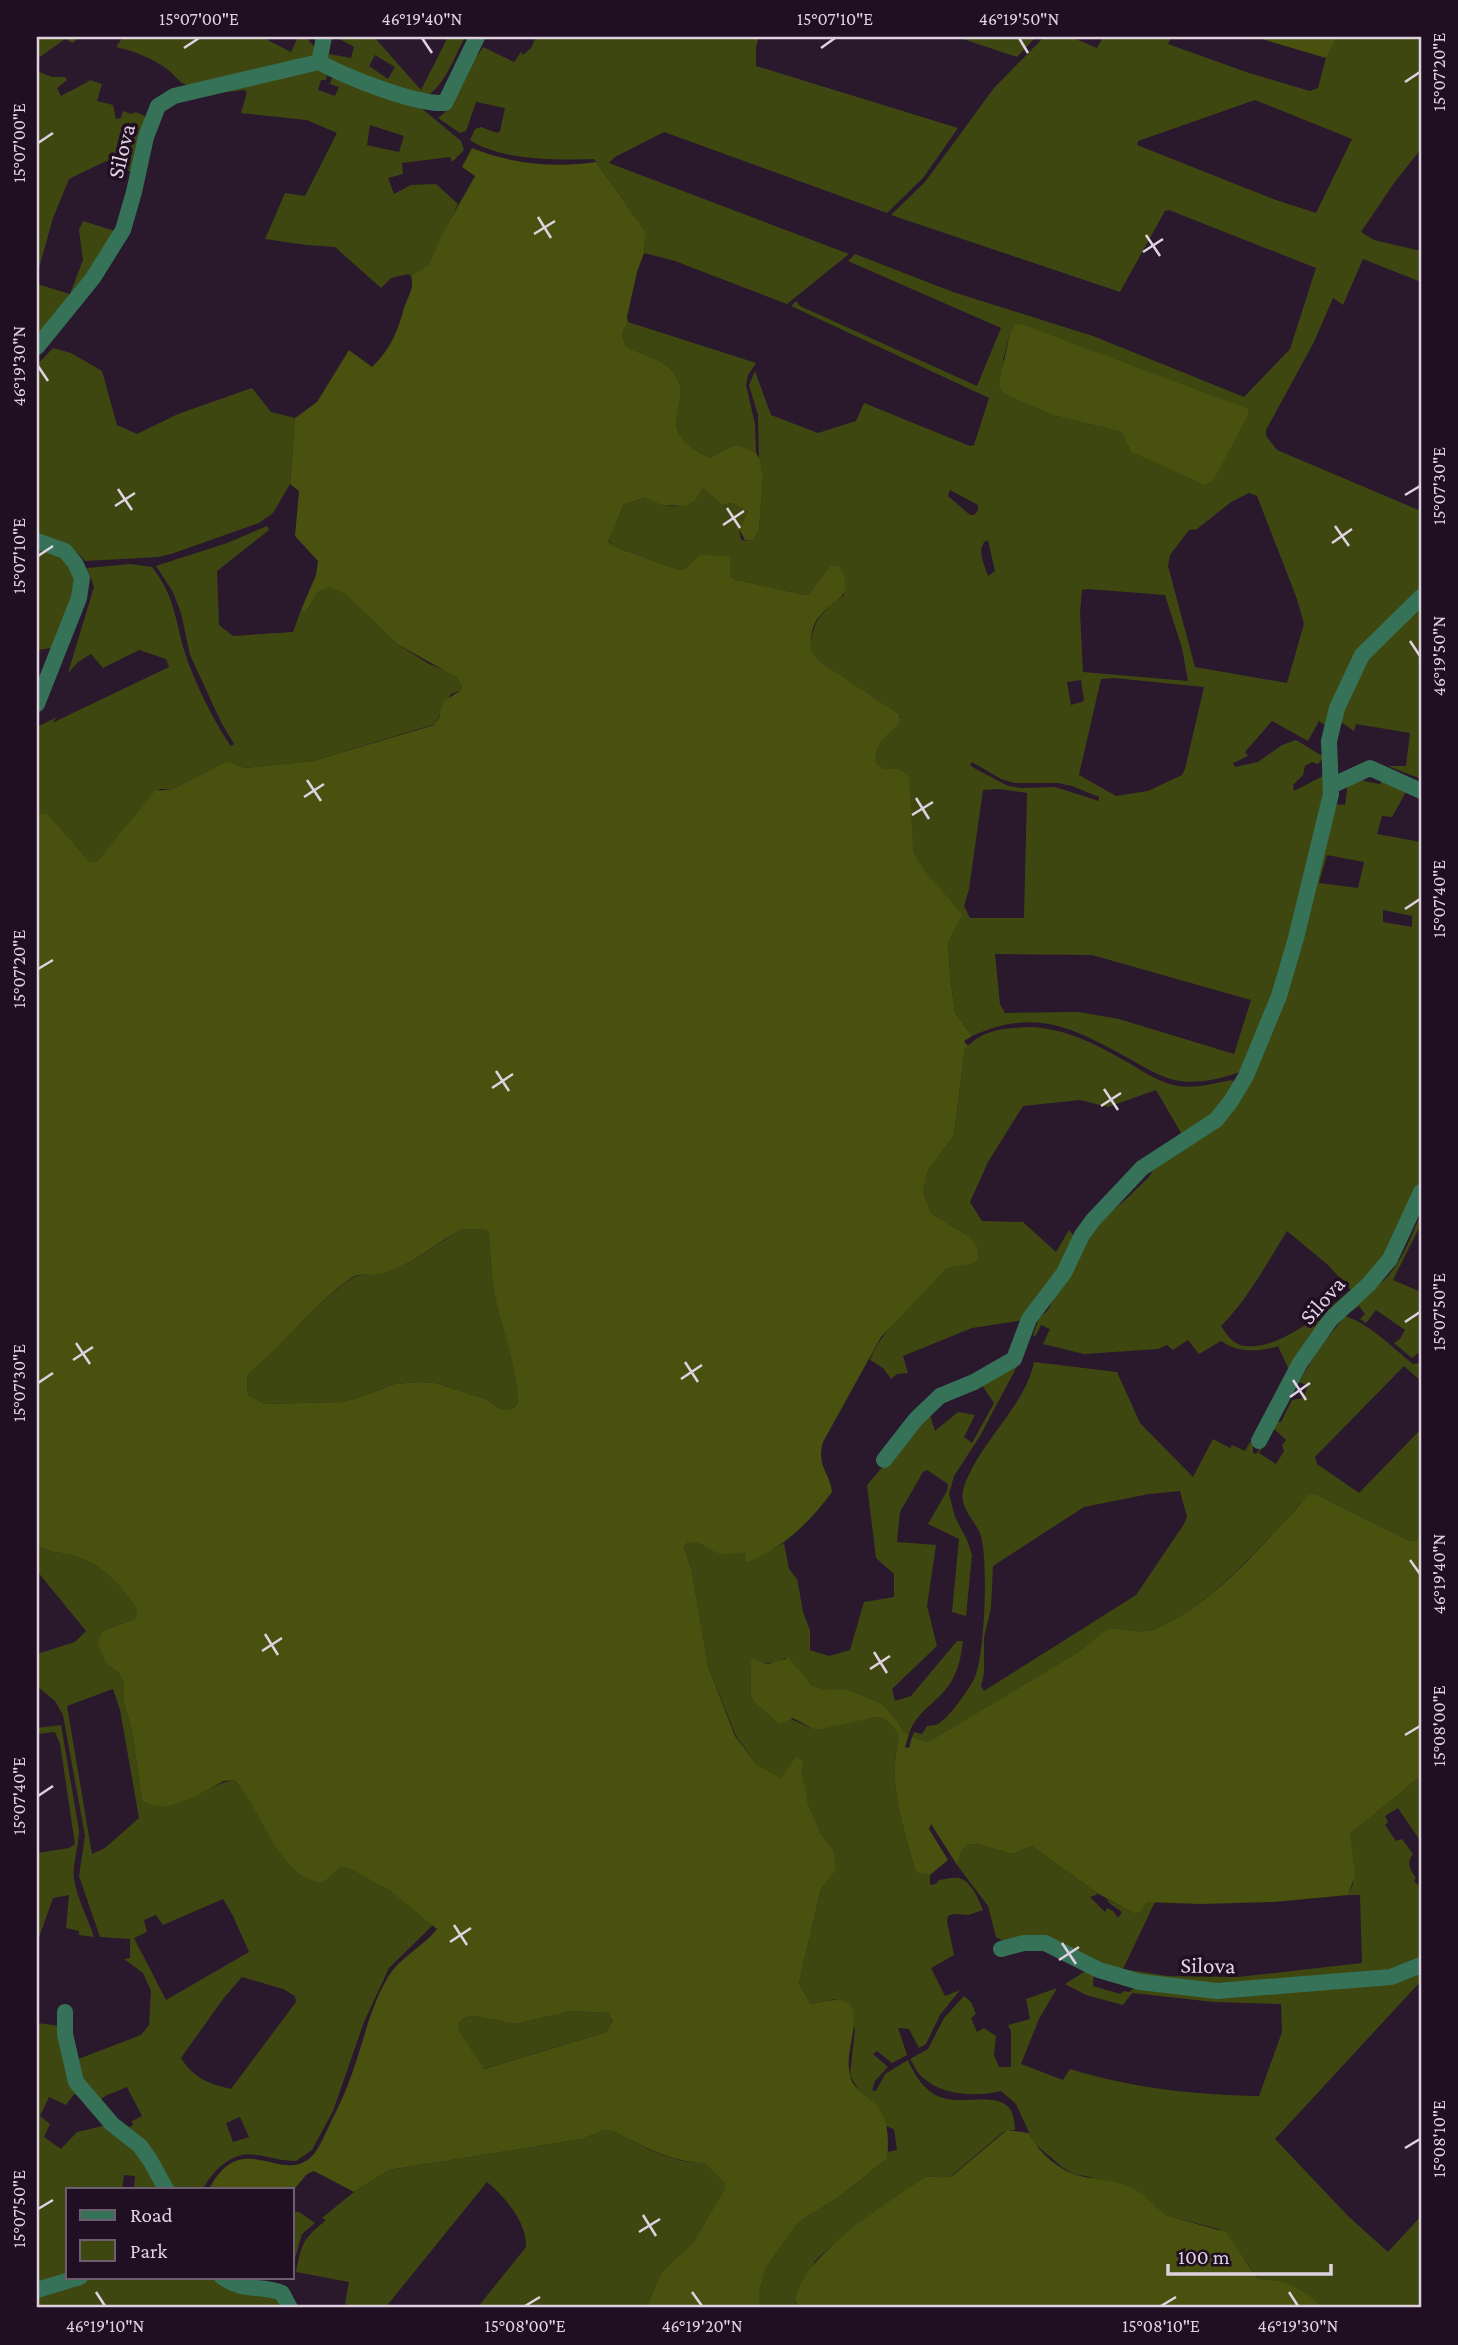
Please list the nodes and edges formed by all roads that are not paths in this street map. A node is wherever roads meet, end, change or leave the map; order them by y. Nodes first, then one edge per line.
1 (324, 37) edge
2 (477, 37) edge
3 (320, 62) junction
4 (37, 348) edge
5 (37, 541) edge
6 (1421, 597) edge
7 (37, 704) edge
8 (1331, 786) junction
9 (1421, 791) edge
10 (1421, 1192) edge
11 (1259, 1441) dead end
12 (884, 1460) dead end
13 (1000, 1949) dead end
14 (1421, 1965) edge
15 (65, 2012) dead end
16 (165, 2188) edge
17 (77, 2278) edge
18 (224, 2278) edge
19 (37, 2290) edge
20 (290, 2308) edge

1 - 3 street
2 - 3 street
3 - 4 street, Silova
5 - 7 street
6 - 8 street
8 - 9 street
8 - 12 street
10 - 11 street, Silova
13 - 14 street, Silova
15 - 16 street
17 - 19 street
18 - 20 street

